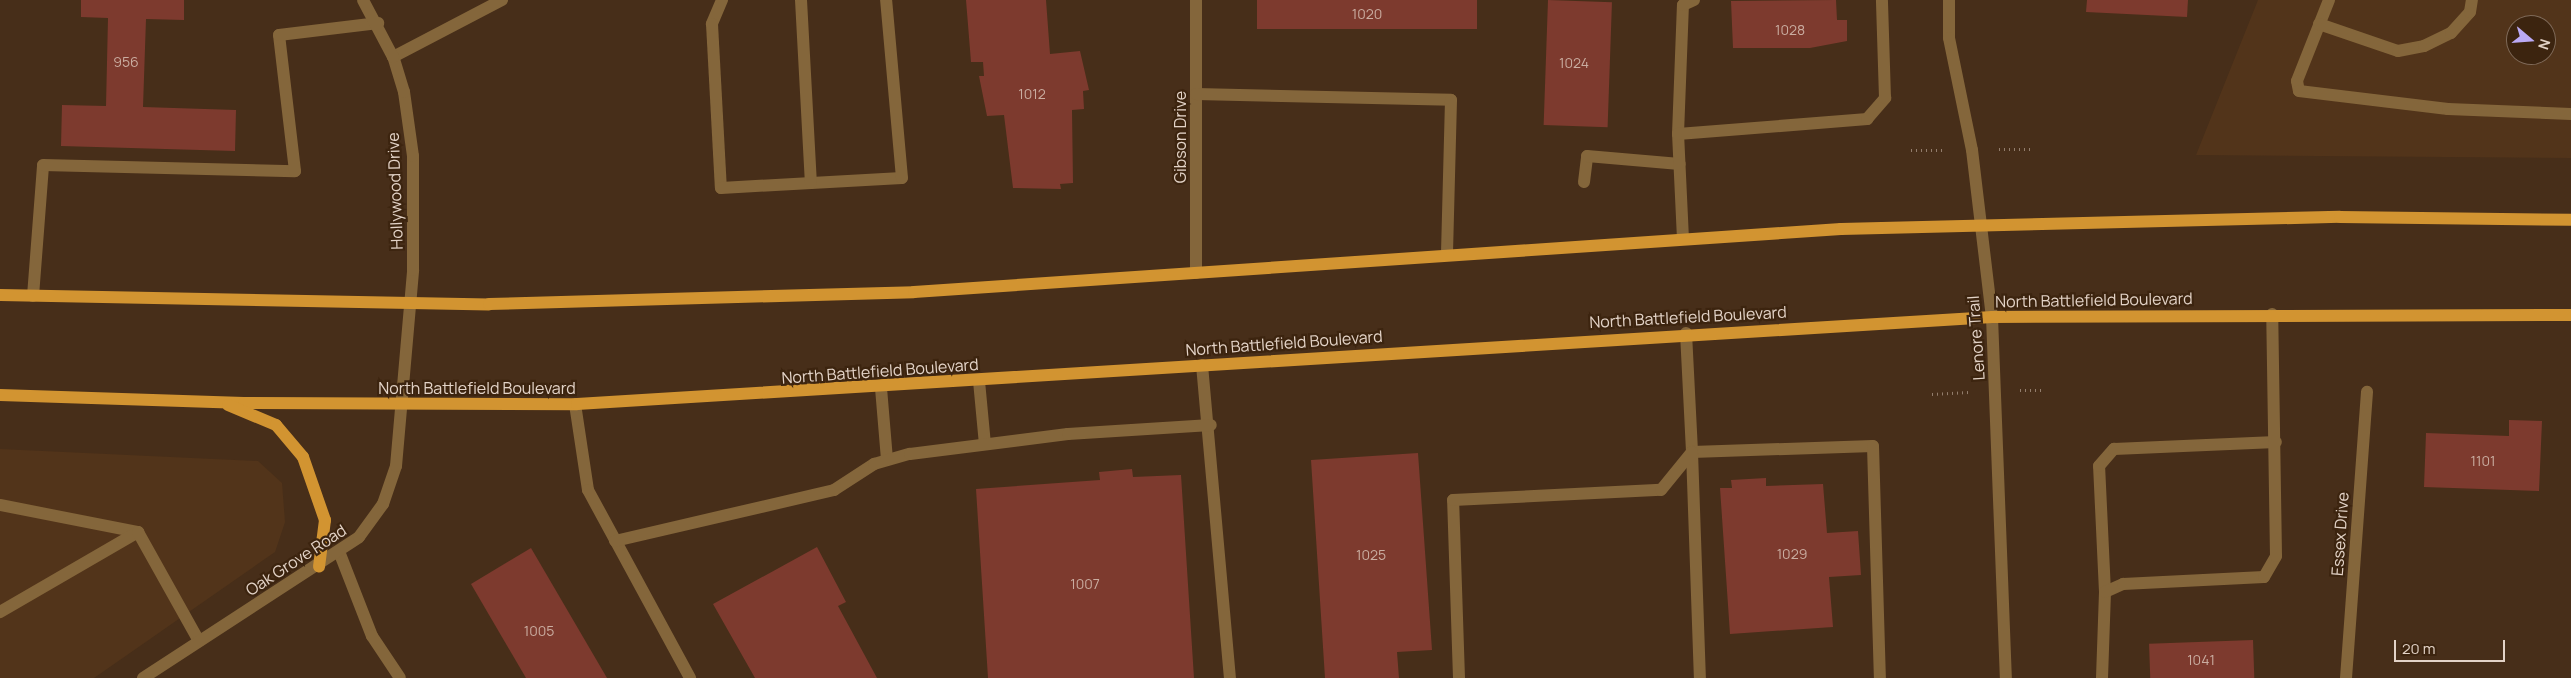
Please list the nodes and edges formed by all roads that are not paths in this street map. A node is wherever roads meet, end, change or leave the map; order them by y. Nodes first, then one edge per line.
1 (363, 0) edge
2 (502, 0) edge
3 (722, 0) edge
4 (801, 0) edge
5 (886, 0) edge
6 (1196, 0) edge
7 (1694, 0) edge
8 (1882, 0) edge
9 (1949, 0) edge
10 (2329, 0) edge
11 (2472, 0) edge
12 (378, 23) junction
13 (2319, 24) junction
14 (394, 57) junction
15 (1196, 94) junction
16 (2571, 114) edge
17 (1678, 134) junction
18 (1680, 164) junction
19 (1584, 182) dead end
20 (811, 183) junction
21 (2571, 220) edge
22 (1983, 224) junction
23 (1683, 239) junction
24 (1446, 254) junction
25 (1196, 273) junction
26 (0, 295) edge
27 (33, 296) junction
28 (410, 301) junction
29 (2272, 314) junction
30 (2571, 315) edge
31 (1992, 317) junction
32 (1686, 333) junction
33 (1202, 365) junction
34 (978, 381) junction
35 (881, 388) junction
36 (2367, 392) dead end
37 (0, 395) edge
38 (221, 402) junction
39 (401, 404) junction
40 (575, 404) junction
41 (1211, 425) junction
42 (2276, 442) junction
43 (985, 444) junction
44 (1692, 452) junction
45 (887, 460) junction
46 (0, 505) edge
47 (138, 532) junction
48 (615, 541) junction
49 (340, 554) junction
50 (319, 567) junction
51 (2106, 592) junction
52 (0, 612) edge
53 (199, 641) junction
54 (142, 678) edge
55 (400, 678) edge
56 (690, 678) edge
57 (1230, 678) edge
58 (1459, 678) edge
59 (1700, 678) edge
60 (1880, 678) edge
61 (2006, 678) edge
62 (2102, 678) edge
63 (2346, 678) edge

1 - 12 street, Hollywood Drive
2 - 14 street
3 - 20 street
4 - 20 street
5 - 20 street
6 - 15 street, Gibson Drive
7 - 17 street
8 - 17 street
9 - 22 street, Lenore Trail
10 - 13 street
11 - 13 street
12 - 14 street, Hollywood Drive
12 - 27 street
13 - 16 street
14 - 28 street, Hollywood Drive
15 - 24 street
15 - 25 street, Gibson Drive
17 - 18 street
18 - 19 street
18 - 23 street
21 - 22 main road
22 - 23 main road
22 - 31 street, Lenore Trail
23 - 24 main road
24 - 25 main road
25 - 28 main road
26 - 27 main road
27 - 28 main road
28 - 39 street, Oak Grove Road
29 - 30 main road, North Battlefield Boulevard
29 - 31 main road, North Battlefield Boulevard
29 - 42 street
31 - 32 main road, North Battlefield Boulevard
31 - 61 street, Lenore Trail
32 - 33 main road, North Battlefield Boulevard
32 - 44 street
33 - 34 main road, North Battlefield Boulevard
33 - 41 street
34 - 35 main road, North Battlefield Boulevard
34 - 43 street
35 - 40 main road, North Battlefield Boulevard
35 - 45 street
36 - 63 street, Essex Drive
37 - 38 main road, North Battlefield Boulevard
38 - 39 main road, North Battlefield Boulevard
38 - 50 main road
39 - 40 main road, North Battlefield Boulevard
39 - 49 street, Oak Grove Road
40 - 48 street
41 - 43 street
41 - 57 street
42 - 51 street
42 - 51 street
43 - 45 street
44 - 58 street
44 - 59 street
44 - 60 street
45 - 48 street
46 - 47 street
47 - 52 street
47 - 53 street
48 - 56 street
49 - 50 street, Oak Grove Road
49 - 55 street
50 - 53 street, Oak Grove Road
51 - 62 street
53 - 54 street, Oak Grove Road

